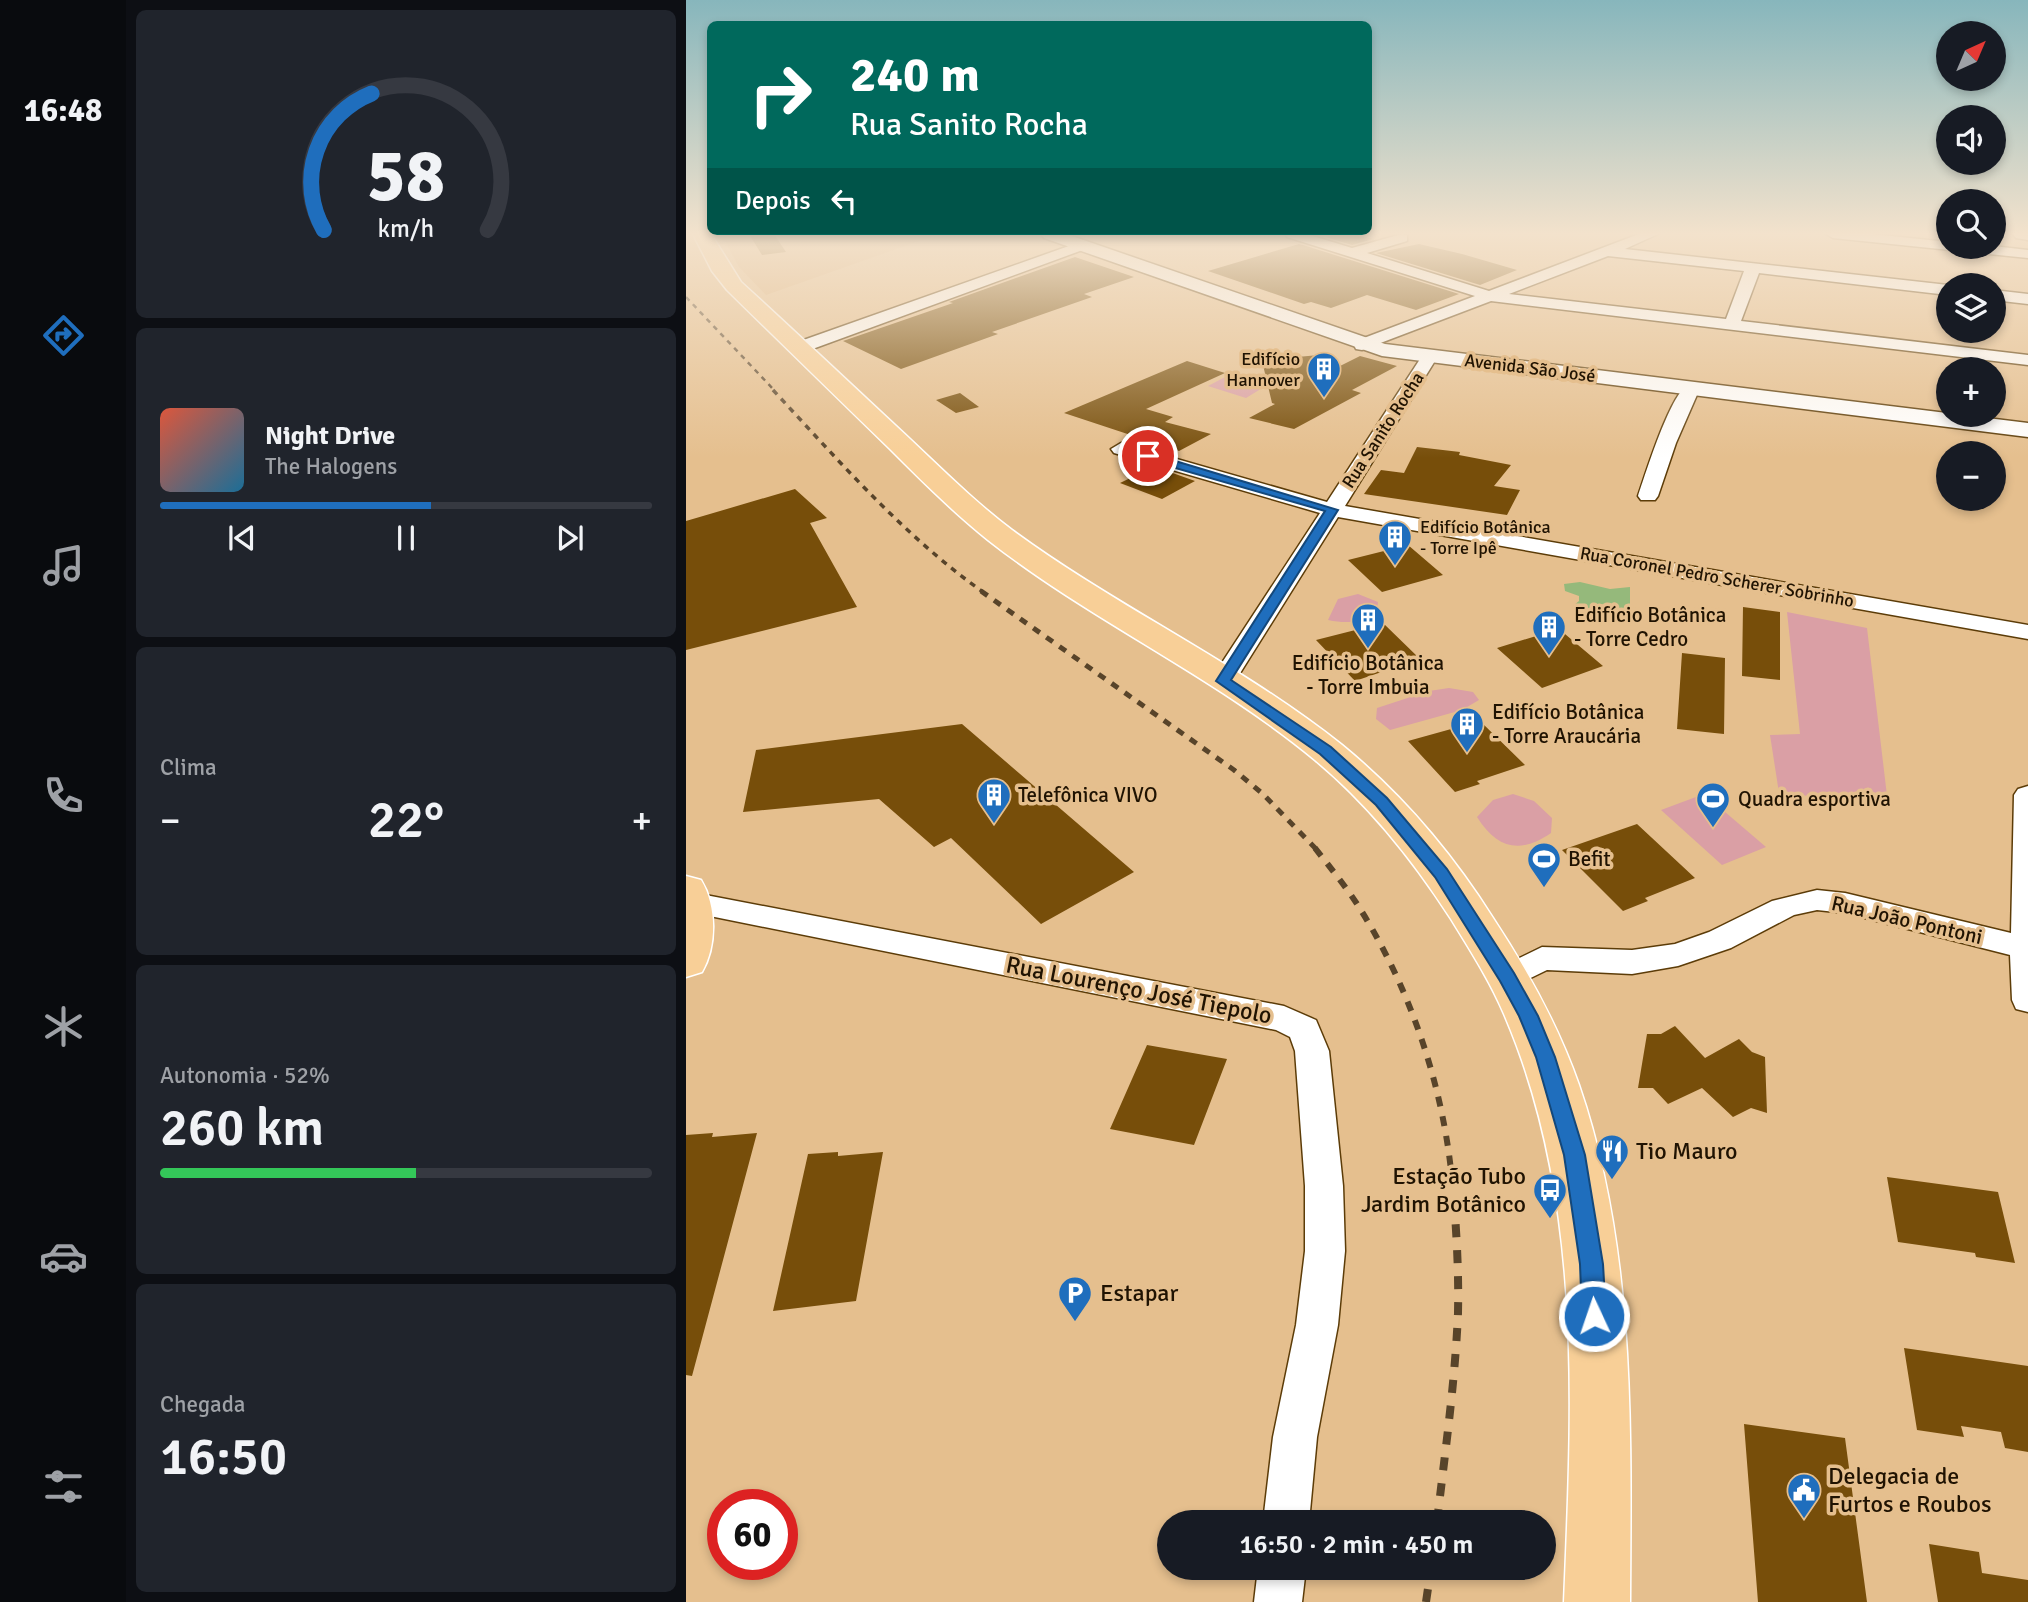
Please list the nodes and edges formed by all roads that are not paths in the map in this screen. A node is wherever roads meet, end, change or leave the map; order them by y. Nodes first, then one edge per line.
1 (760, 309) edge
2 (896, 309) edge
3 (1263, 309) edge
4 (1456, 309) edge
5 (1596, 309) edge
6 (1738, 309) edge
7 (1732, 325) junction
8 (1362, 345) junction
9 (801, 347) junction
10 (1430, 356) junction
11 (2028, 360) edge
12 (1691, 388) junction
13 (2028, 430) edge
14 (1121, 449) dead end
15 (1648, 496) dead end
16 (1332, 510) junction
17 (2028, 632) edge
18 (1223, 681) junction
19 (2028, 795) edge
20 (688, 896) edge
21 (2027, 948) edge
22 (686, 961) edge
23 (1508, 977) junction
24 (2028, 1000) edge
25 (1287, 1510) edge
26 (1281, 1580) edge
27 (1278, 1602) edge
28 (1597, 1602) edge

1 - 9 main road
2 - 9 street
3 - 8 street, Avenida São José
4 - 8 street
5 - 7 street
6 - 7 street
7 - 11 street
8 - 10 street, Avenida São José
9 - 18 main road
10 - 12 street, Avenida São José
10 - 16 street, Rua Sanito Rocha
12 - 13 street, Avenida São José
12 - 15 street
14 - 16 street, Rua Coronel Pedro Scherer Sobrinho
16 - 17 street, Rua Coronel Pedro Scherer Sobrinho
16 - 18 street, Rua Sanito Rocha
18 - 23 main road
19 - 21 street
20 - 22 main road
20 - 25 street, Rua Lourenço José Tiepolo
21 - 23 street, Rua João Pontoni
21 - 24 street
23 - 28 main road
26 - 27 street

